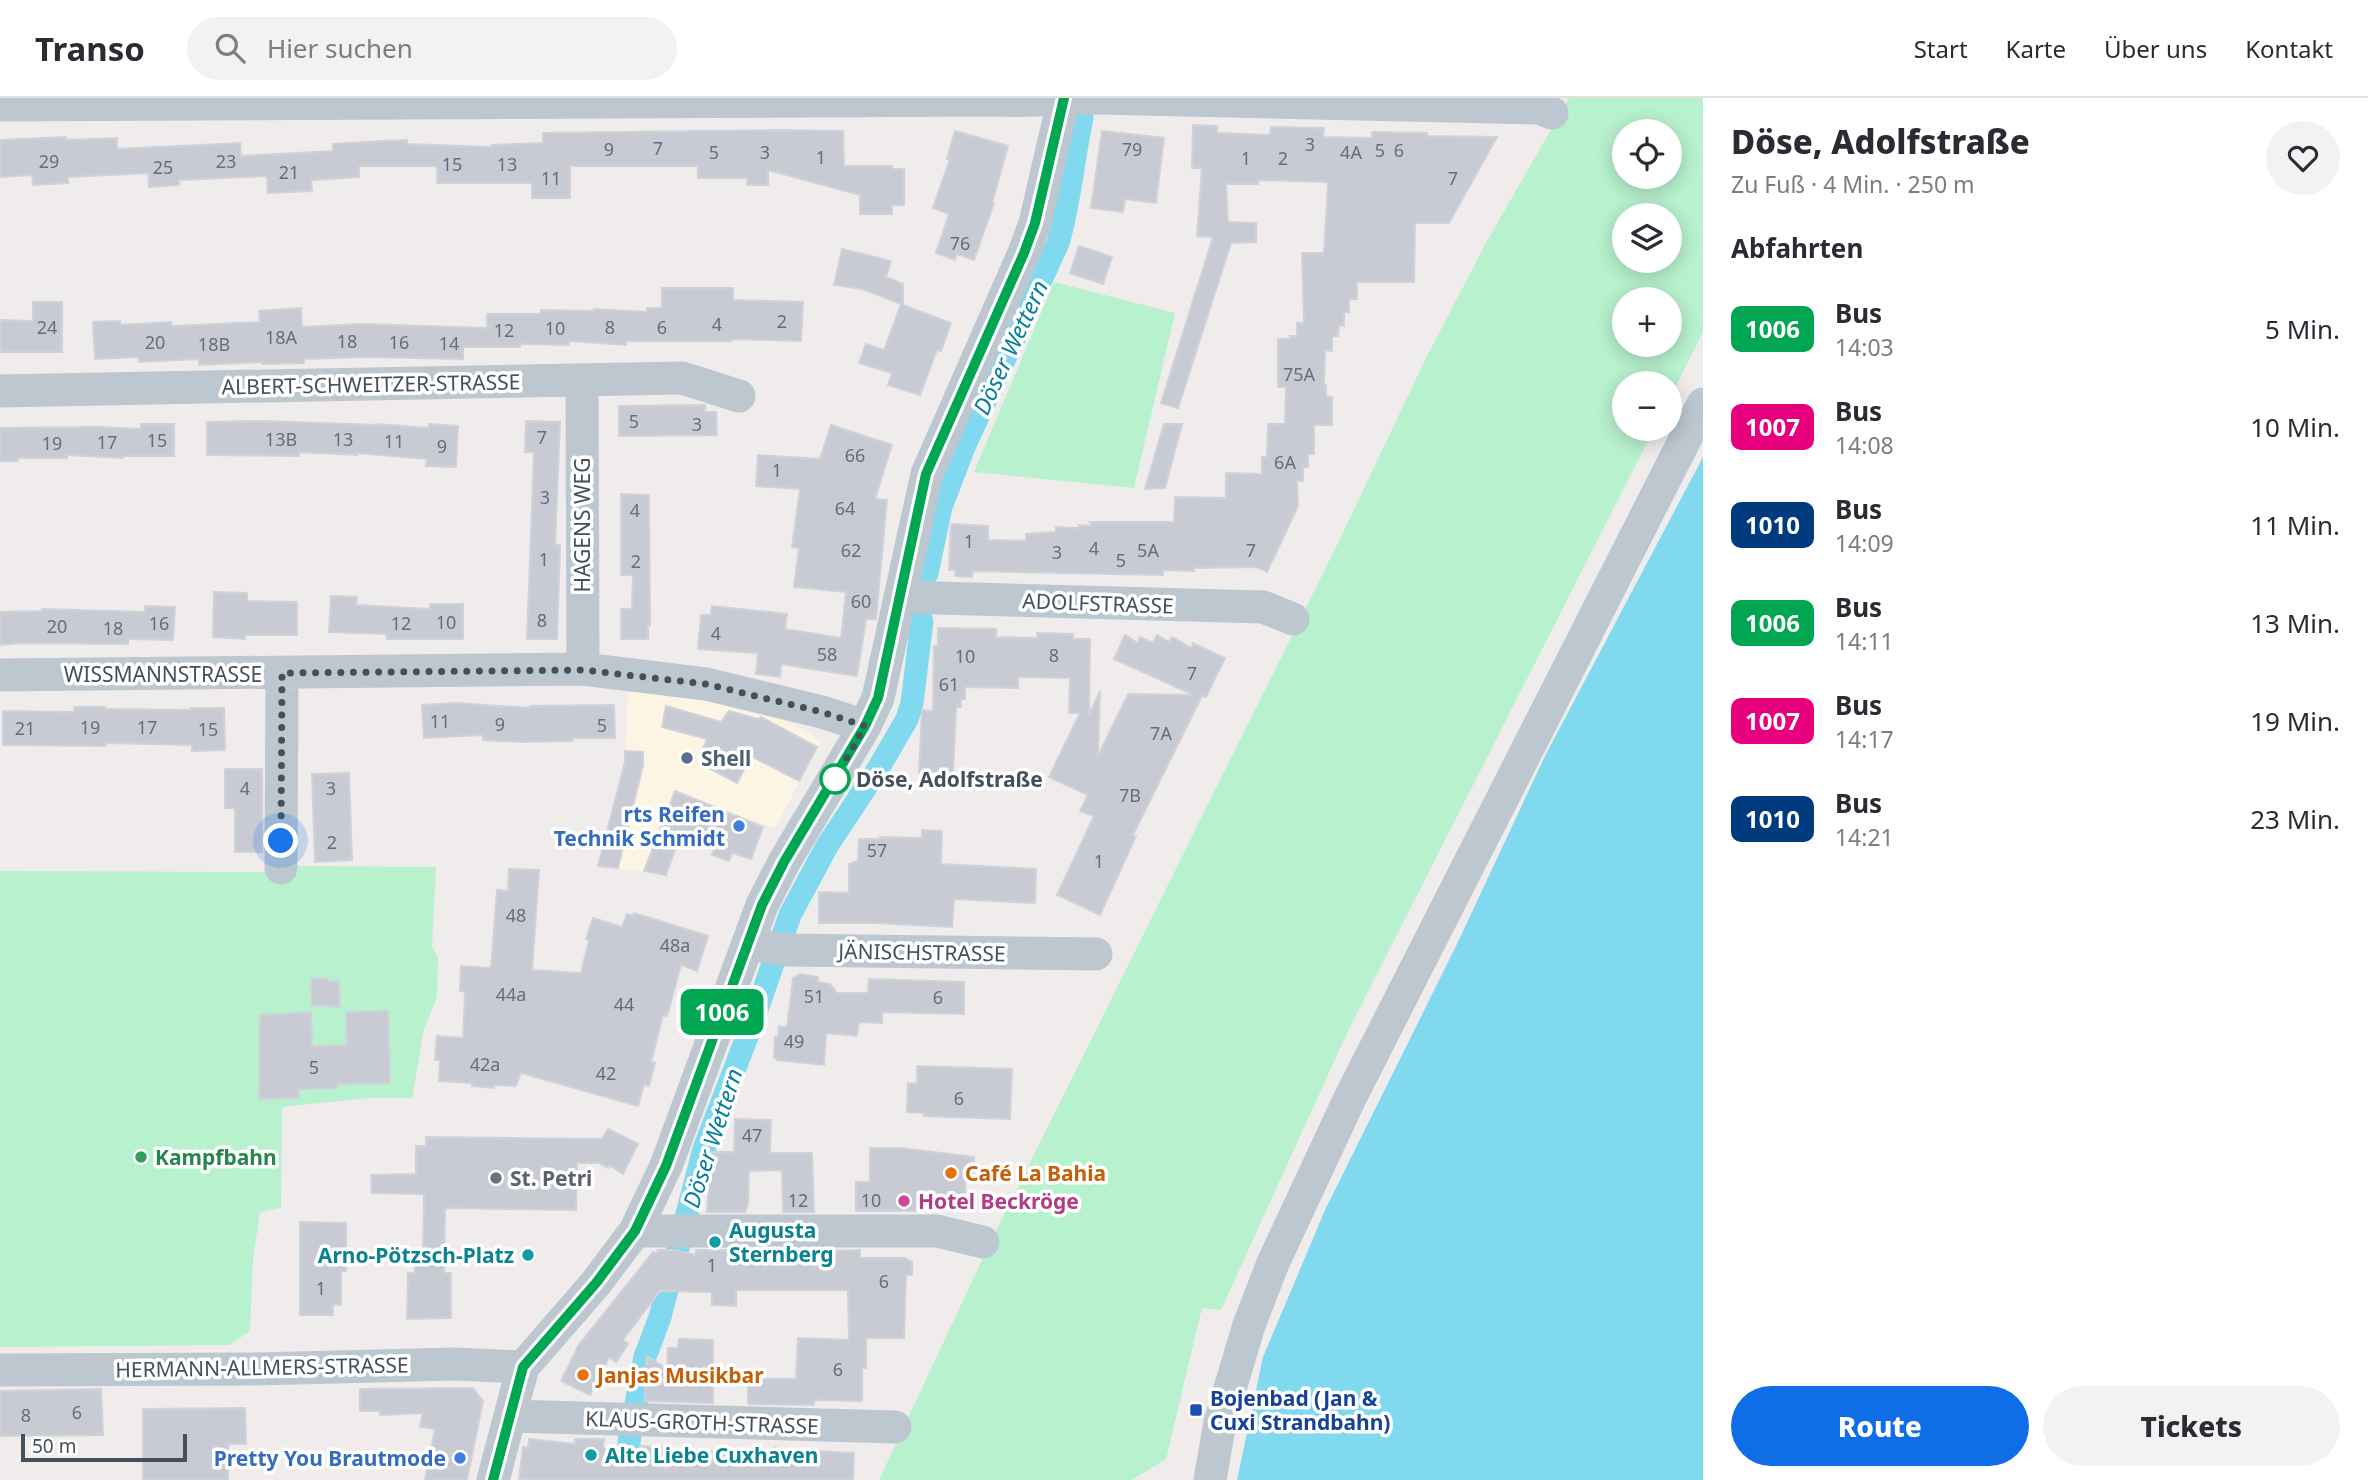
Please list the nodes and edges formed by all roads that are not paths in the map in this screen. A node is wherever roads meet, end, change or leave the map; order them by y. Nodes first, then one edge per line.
1 (1063, 98) edge
2 (0, 105) edge
3 (1552, 113) dead end
4 (582, 380) junction
5 (0, 391) edge
6 (739, 396) dead end
7 (1703, 404) edge
8 (900, 597) junction
9 (1293, 619) dead end
10 (583, 670) junction
11 (282, 673) junction
12 (0, 675) edge
13 (865, 726) junction
14 (281, 869) dead end
15 (768, 948) junction
16 (1096, 954) dead end
17 (635, 1231) junction
18 (982, 1242) dead end
19 (523, 1367) junction
20 (0, 1370) edge
21 (510, 1416) junction
22 (895, 1427) dead end
23 (493, 1480) edge
24 (1210, 1480) edge

1 - 2 street
1 - 3 street
1 - 8 street
4 - 5 street, ALBERT-SCHWEITZER-STRASSE
4 - 6 street, ALBERT-SCHWEITZER-STRASSE
4 - 10 street, HAGENS WEG
7 - 24 street
8 - 9 street, ADOLFSTRASSE
8 - 13 street
10 - 11 street, WISSMANNSTRASSE
10 - 13 street, WISSMANNSTRASSE
11 - 12 street, WISSMANNSTRASSE
11 - 14 street
13 - 15 street
15 - 16 street, JÄNISCHSTRASSE
15 - 17 street
17 - 18 street
17 - 19 street
19 - 20 street, HERMANN-ALLMERS-STRASSE
19 - 21 street
21 - 22 street, KLAUS-GROTH-STRASSE
21 - 23 street

